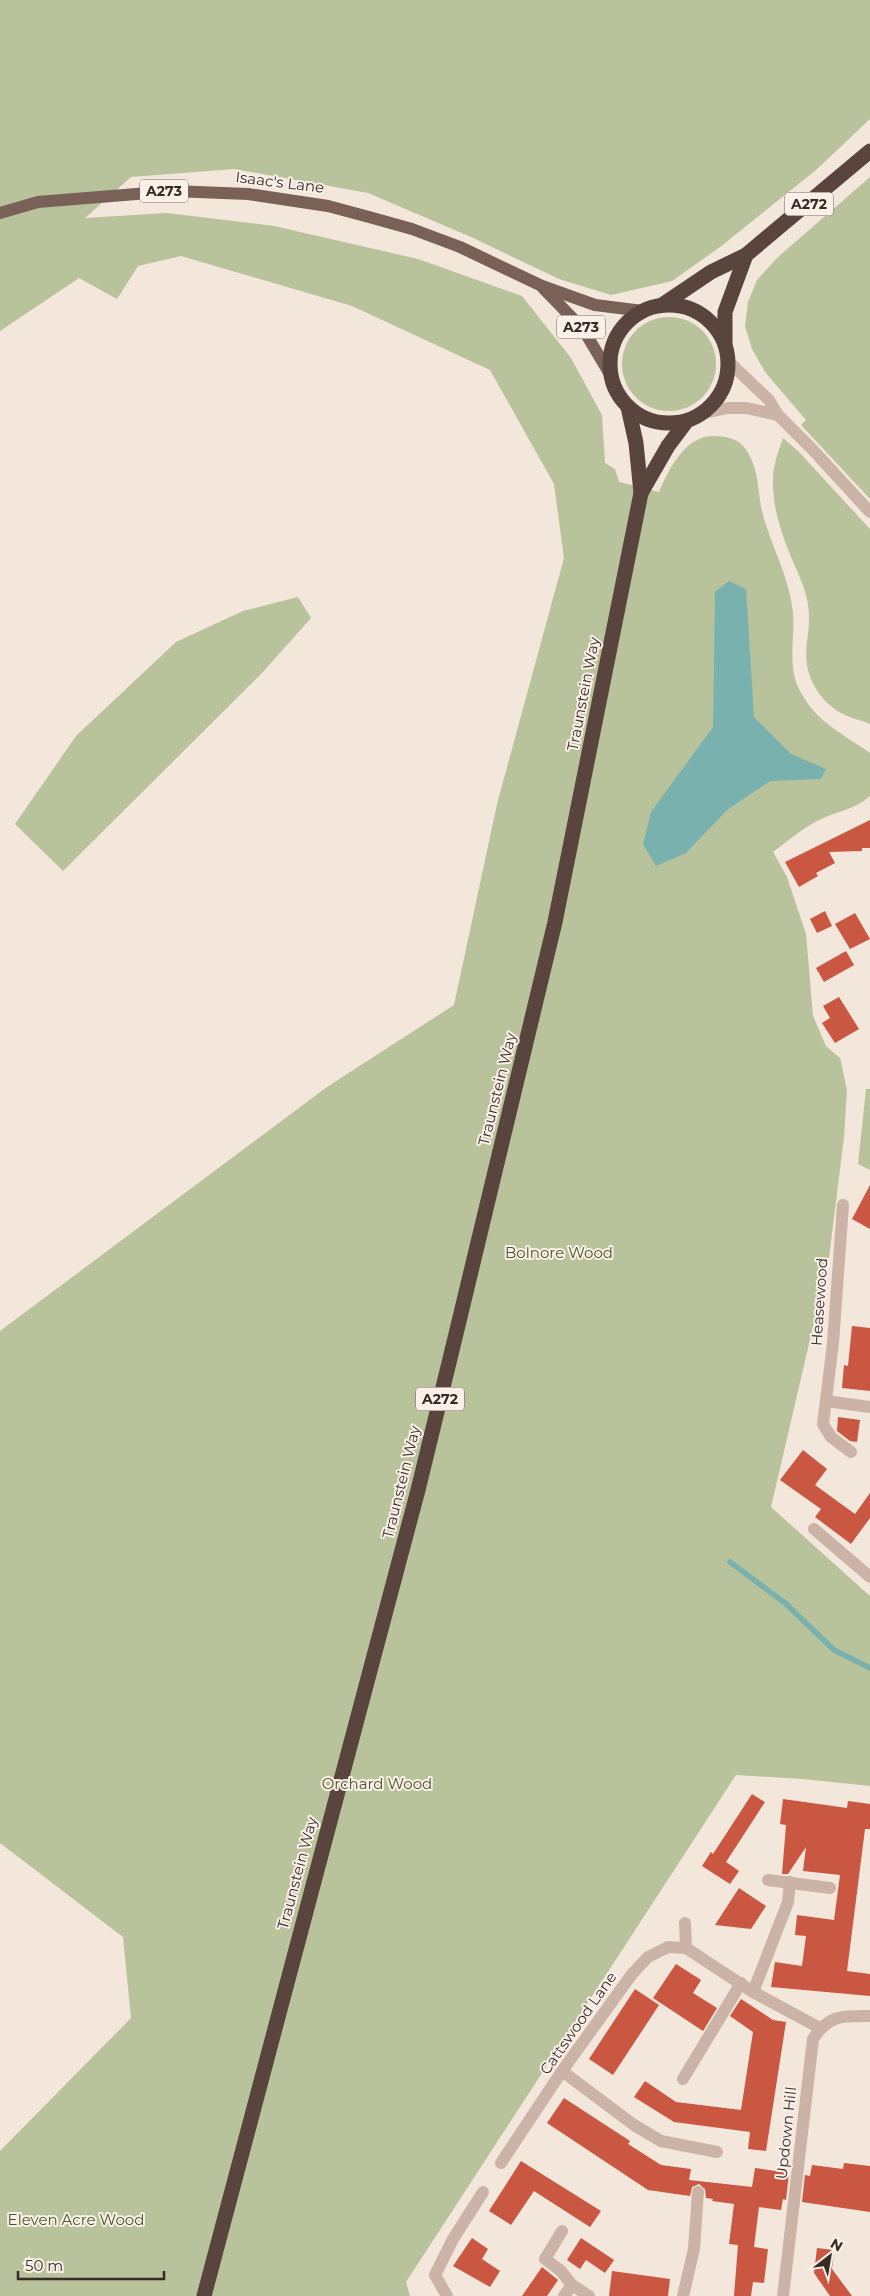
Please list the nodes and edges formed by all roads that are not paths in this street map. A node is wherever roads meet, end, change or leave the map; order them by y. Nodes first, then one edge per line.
1 (870, 151) edge
2 (0, 213) edge
3 (746, 255) junction
4 (542, 286) junction
5 (662, 305) junction
6 (643, 311) junction
7 (725, 343) junction
8 (729, 362) junction
9 (611, 376) junction
10 (628, 407) junction
11 (704, 413) junction
12 (778, 415) junction
13 (686, 422) junction
14 (641, 493) junction
15 (870, 512) edge
16 (843, 1206) dead end
17 (826, 1401) junction
18 (870, 1407) edge
19 (851, 1452) dead end
20 (814, 1530) dead end
21 (870, 1577) edge
22 (768, 1880) dead end
23 (790, 1882) junction
24 (830, 1888) dead end
25 (685, 1924) dead end
26 (686, 1948) junction
27 (741, 1983) junction
28 (754, 1992) junction
29 (870, 2016) edge
30 (820, 2028) junction
31 (562, 2071) junction
32 (683, 2080) dead end
33 (717, 2152) dead end
34 (501, 2163) dead end
35 (483, 2192) dead end
36 (698, 2192) dead end
37 (562, 2231) dead end
38 (572, 2286) junction
39 (204, 2296) edge
40 (447, 2296) edge
41 (564, 2296) edge
42 (589, 2296) edge
43 (683, 2296) edge
44 (783, 2296) edge

1 - 3 highway, A272
2 - 4 main road, Isaac's Lane / A273
3 - 5 highway, A272
3 - 7 highway, A272
4 - 6 main road, Isaac's Lane / A273
4 - 9 main road, Isaac's Lane / A273
5 - 6 highway
5 - 7 highway
6 - 9 highway
7 - 8 highway
8 - 11 highway
8 - 12 street
9 - 10 highway
10 - 13 highway
10 - 14 highway, Traunstein Way / A272
11 - 12 street
11 - 13 highway
12 - 15 street
13 - 14 highway, Traunstein Way / A272
14 - 39 highway, Traunstein Way / A272
16 - 17 street, Heasewood
17 - 18 street
17 - 19 street, Heasewood
20 - 21 street
22 - 23 street
23 - 24 street
23 - 28 street
25 - 26 street
26 - 27 street
26 - 31 street, Cattswood Lane
27 - 28 street
27 - 32 street
28 - 30 street
29 - 30 street
30 - 44 street, Updown Hill
31 - 33 street
31 - 34 street, Cattswood Lane
35 - 40 street
36 - 43 street
37 - 38 street
38 - 41 street
38 - 42 street

